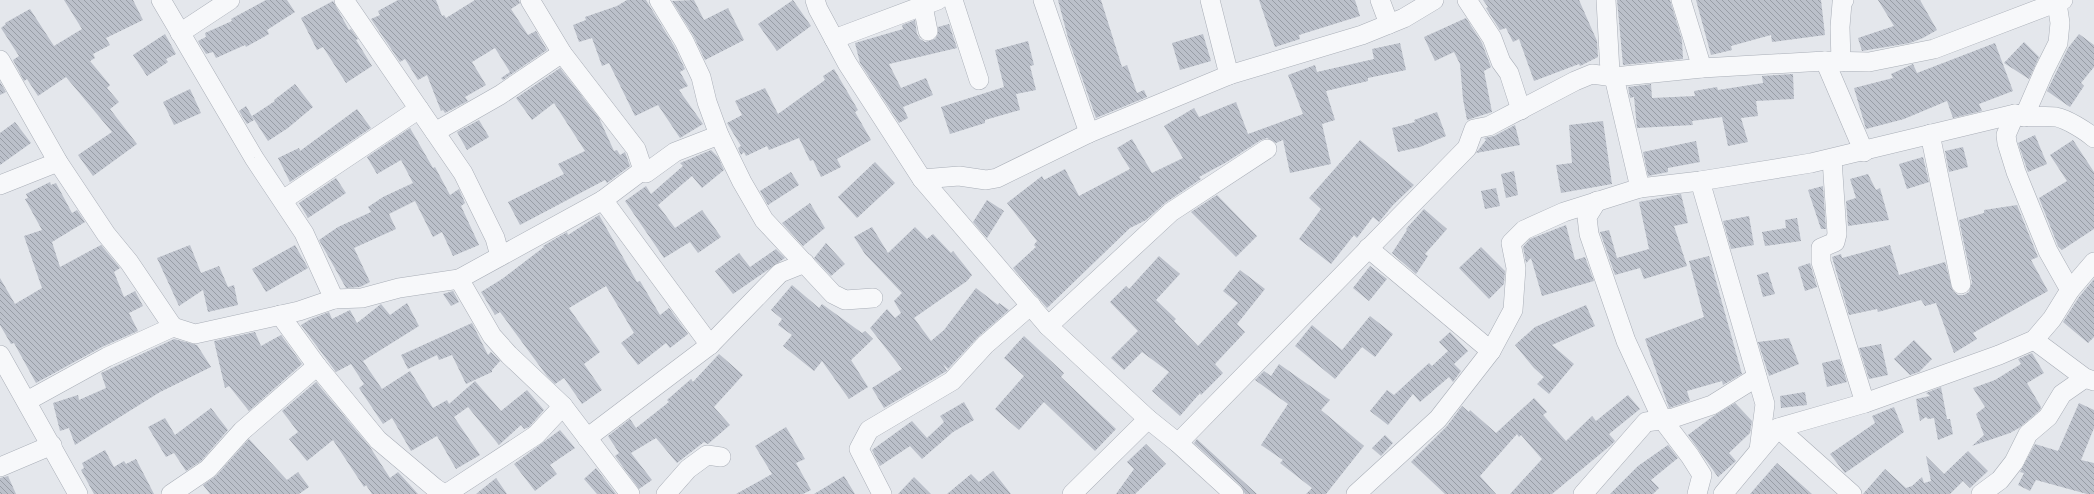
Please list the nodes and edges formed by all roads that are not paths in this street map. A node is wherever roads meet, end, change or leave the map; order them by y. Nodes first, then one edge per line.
1 (161, 0) edge
2 (230, 0) edge
3 (344, 0) edge
4 (530, 0) edge
5 (659, 0) edge
6 (815, 0) edge
7 (952, 0) edge
8 (1043, 0) edge
9 (1210, 0) edge
10 (1380, 0) edge
11 (1434, 0) edge
12 (1467, 0) edge
13 (1606, 0) edge
14 (1681, 0) edge
15 (1842, 1) edge
16 (2060, 2) edge
17 (931, 3) edge
18 (1389, 24) junction
19 (928, 31) dead end
20 (180, 33) junction
21 (834, 39) junction
22 (562, 53) junction
23 (0, 60) edge
24 (1833, 61) junction
25 (1702, 68) junction
26 (1229, 76) junction
27 (1614, 77) junction
28 (979, 80) dead end
29 (419, 109) junction
30 (1521, 110) junction
31 (2020, 116) junction
32 (435, 132) junction
33 (1089, 133) junction
34 (1930, 134) junction
35 (719, 135) junction
36 (2094, 138) edge
37 (1266, 149) dead end
38 (1864, 152) junction
39 (1832, 159) junction
40 (58, 162) junction
41 (643, 170) junction
42 (922, 179) junction
43 (1700, 181) junction
44 (0, 185) edge
45 (1640, 188) junction
46 (283, 200) junction
47 (603, 200) junction
48 (1597, 201) junction
49 (1368, 248) junction
50 (500, 256) junction
51 (2094, 262) edge
52 (805, 263) junction
53 (459, 279) junction
54 (1961, 284) dead end
55 (2070, 290) junction
56 (873, 298) dead end
57 (334, 299) junction
58 (1031, 305) junction
59 (280, 315) junction
60 (1048, 326) junction
61 (174, 327) junction
62 (2034, 340) junction
63 (710, 345) junction
64 (1491, 351) junction
65 (0, 355) edge
66 (317, 366) junction
67 (1757, 377) junction
68 (2089, 380) edge
69 (27, 401) junction
70 (1865, 403) junction
71 (563, 406) junction
72 (1148, 419) junction
73 (1662, 419) junction
74 (1778, 428) junction
75 (587, 438) junction
76 (1178, 443) junction
77 (52, 445) junction
78 (1759, 450) junction
79 (721, 457) dead end
80 (0, 467) edge
81 (438, 493) edge
82 (78, 494) edge
83 (171, 494) edge
84 (630, 494) edge
85 (666, 494) edge
86 (882, 494) edge
87 (1072, 494) edge
88 (1234, 494) edge
89 (1356, 494) edge
90 (1583, 494) edge
91 (1697, 494) edge
92 (1723, 494) edge
93 (1852, 494) edge
94 (1981, 494) edge

1 - 20 street
2 - 20 street
3 - 29 street
4 - 22 street
5 - 35 street
6 - 21 street
7 - 28 street
8 - 33 street
9 - 26 street
10 - 18 street
11 - 18 street
12 - 30 street
13 - 27 street
14 - 25 street
15 - 24 street
16 - 24 street
16 - 31 street
17 - 19 street
17 - 21 street
18 - 26 street
20 - 46 street
21 - 42 street
22 - 32 street
22 - 41 street
23 - 40 street
24 - 25 street
24 - 38 street
25 - 27 street
26 - 33 street
27 - 30 street
27 - 45 street
29 - 32 street
29 - 46 street
30 - 49 street
31 - 34 street
31 - 36 street
31 - 55 street
32 - 50 street
33 - 42 street
34 - 38 street
34 - 54 street
35 - 41 street
35 - 52 street
37 - 60 street
38 - 39 street
39 - 43 street
39 - 70 street
40 - 44 street
40 - 61 street
41 - 47 street
42 - 58 street
43 - 45 street
43 - 67 street
45 - 48 street
46 - 57 street
47 - 50 street
47 - 63 street
48 - 64 street
48 - 73 street
49 - 64 street
49 - 76 street
50 - 53 street
51 - 55 street
52 - 56 street
52 - 63 street
53 - 57 street
53 - 71 street
55 - 62 street
57 - 59 street
58 - 60 street
58 - 86 street
59 - 61 street
59 - 66 street
60 - 72 street
61 - 69 street
62 - 68 street
62 - 70 street
63 - 75 street
64 - 89 street
65 - 69 street
66 - 81 street
66 - 83 street
67 - 73 street
67 - 78 street
68 - 94 street
69 - 77 street
70 - 74 street
71 - 75 street
71 - 81 street
72 - 76 street
72 - 87 street
73 - 90 street
73 - 91 street
74 - 78 street
74 - 93 street
75 - 84 street
76 - 88 street
77 - 80 street
77 - 82 street
78 - 92 street
79 - 85 street

